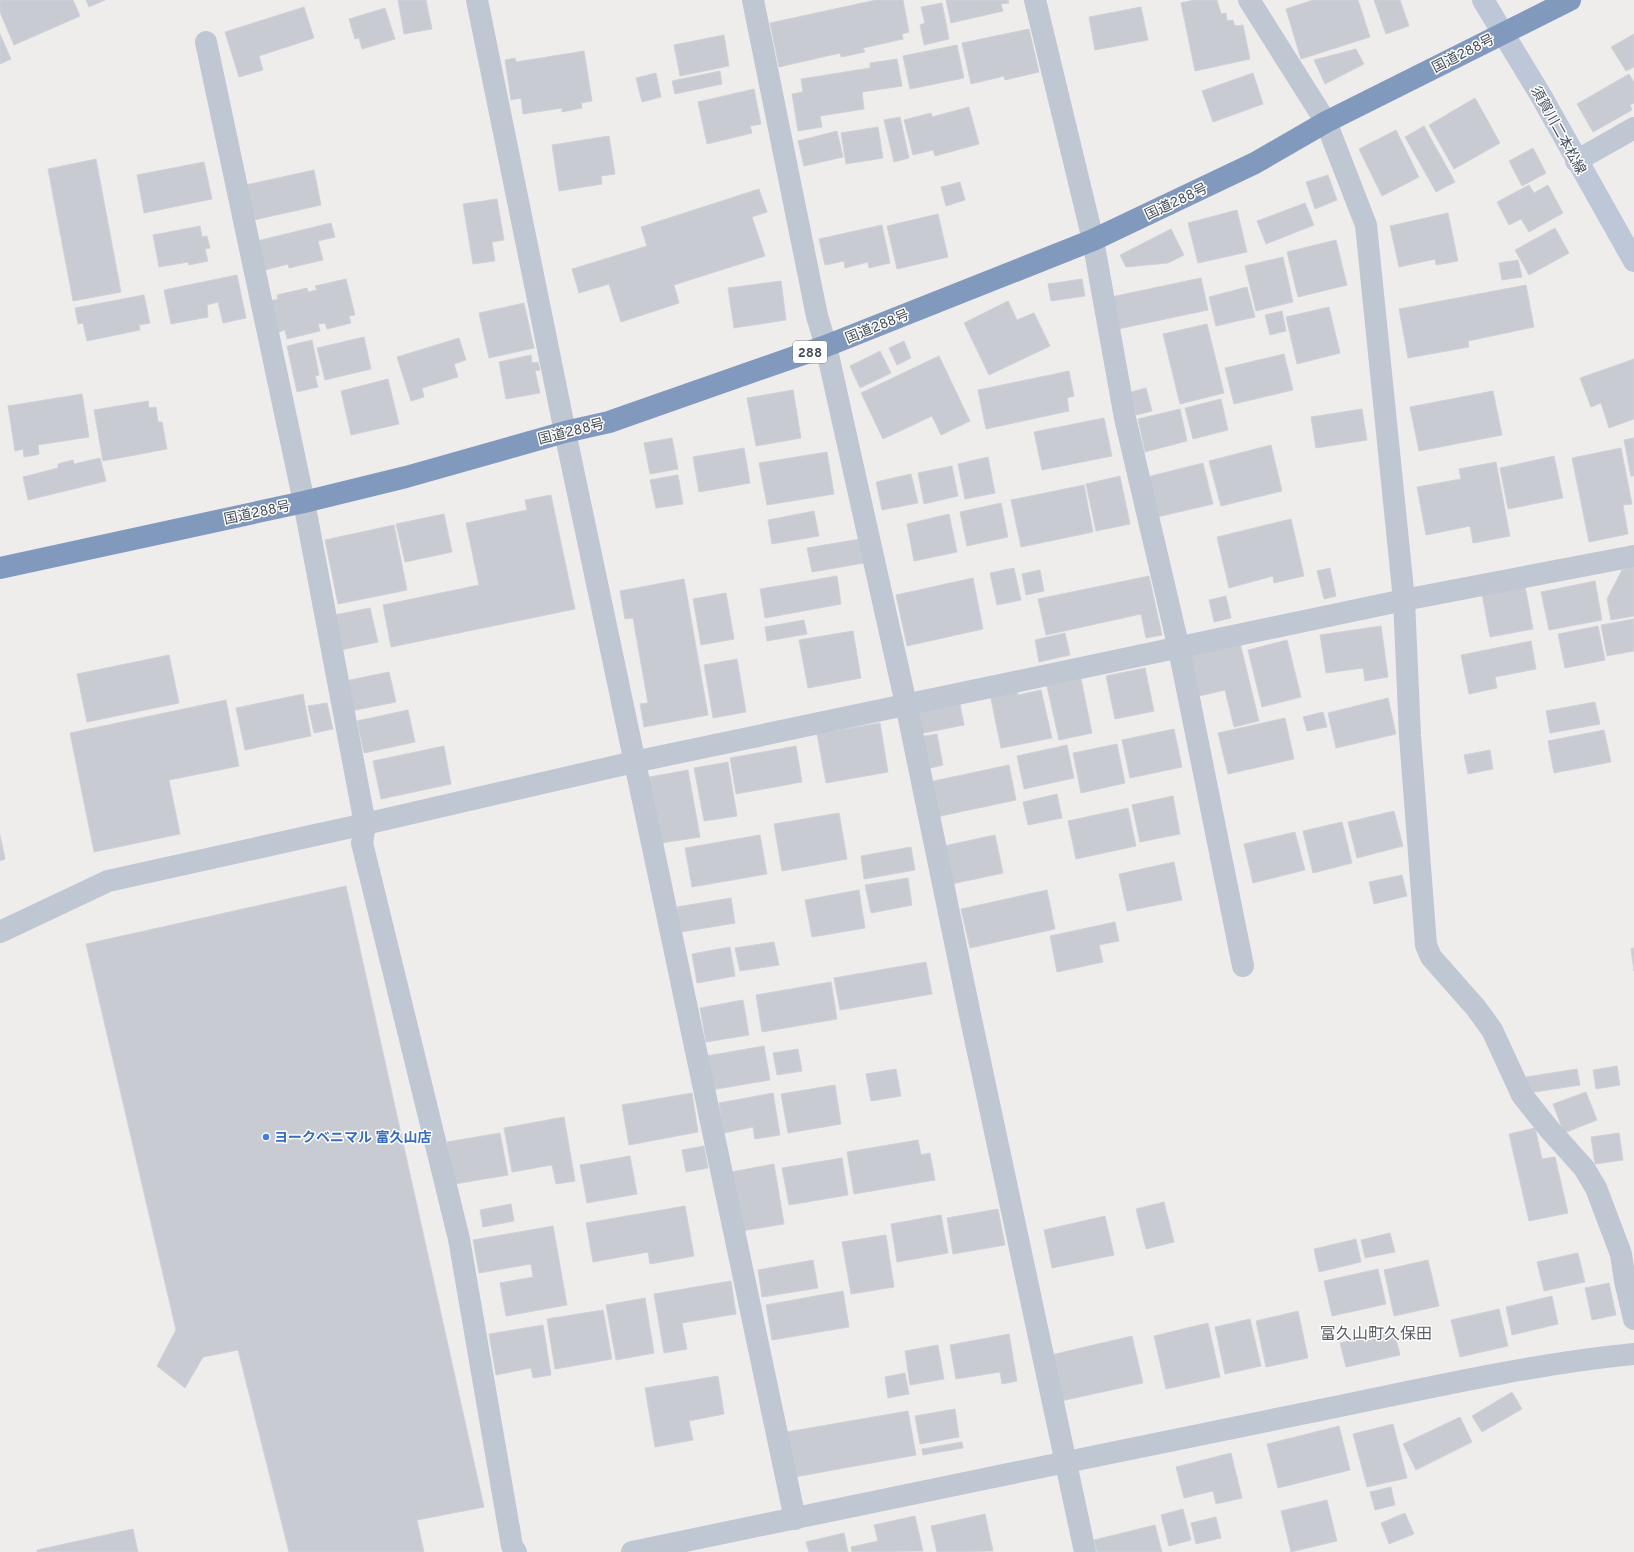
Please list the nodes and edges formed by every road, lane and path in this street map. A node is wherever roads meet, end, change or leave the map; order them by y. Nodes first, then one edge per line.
1 (477, 0) edge
2 (753, 0) edge
3 (1035, 0) edge
4 (1249, 0) edge
5 (1483, 0) edge
6 (1570, 0) edge
7 (1503, 32) junction
8 (206, 42) dead end
9 (1326, 122) junction
10 (1634, 128) edge
11 (1576, 162) junction
12 (1093, 240) junction
13 (1634, 261) edge
14 (826, 346) junction
15 (565, 432) junction
16 (304, 502) junction
17 (1634, 556) edge
18 (0, 568) edge
19 (1404, 600) junction
20 (1179, 649) junction
21 (906, 704) junction
22 (634, 762) junction
23 (365, 824) junction
24 (0, 932) edge
25 (1244, 966) dead end
26 (1634, 1319) edge
27 (1634, 1354) edge
28 (1065, 1461) junction
29 (795, 1519) junction
30 (516, 1552) edge
31 (632, 1552) edge
32 (1085, 1552) edge

1 - 15 street
2 - 14 street
3 - 12 street
4 - 9 street
5 - 7 main road, 須賀川二本松線
6 - 7 highway, 国道288号 / 288
7 - 9 highway, 国道288号 / 288
7 - 11 main road, 須賀川二本松線
8 - 16 street
9 - 12 highway, 国道288号 / 288
9 - 19 street
10 - 11 street
11 - 13 main road, 須賀川二本松線
12 - 14 highway, 国道288号 / 288
12 - 20 street
14 - 15 highway, 国道288号 / 288
14 - 21 street
15 - 16 highway, 国道288号 / 288
15 - 22 street
16 - 18 highway, 国道288号 / 288
16 - 23 street
17 - 19 street
19 - 20 street
19 - 26 street
20 - 21 street
20 - 25 street
21 - 22 street
21 - 28 street
22 - 23 street
22 - 29 street
23 - 24 street
23 - 30 street
27 - 28 street
28 - 29 street
28 - 32 street
29 - 31 street

